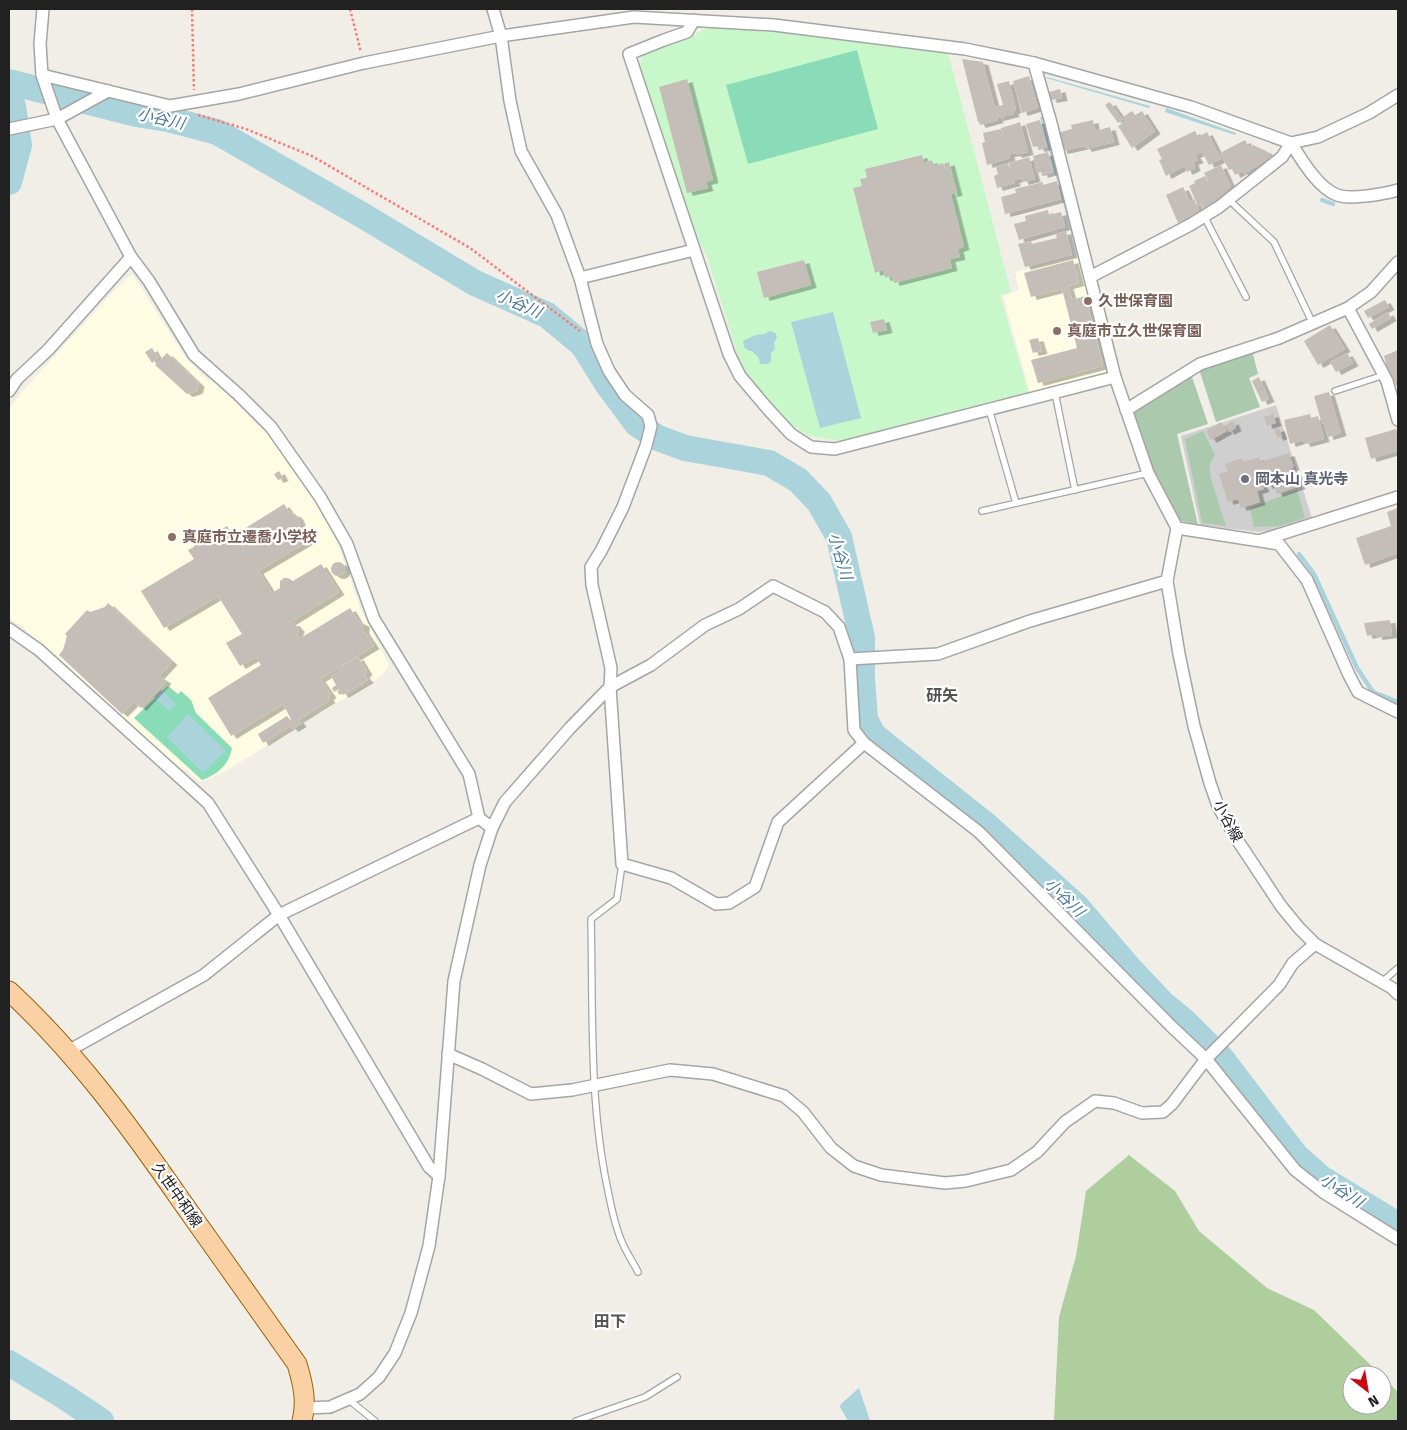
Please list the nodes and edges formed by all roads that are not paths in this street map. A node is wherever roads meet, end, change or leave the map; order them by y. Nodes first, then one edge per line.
1 (43, 9) edge
2 (493, 9) edge
3 (694, 20) junction
4 (500, 36) junction
5 (1034, 63) junction
6 (42, 75) junction
7 (108, 91) junction
8 (1398, 95) edge
9 (58, 119) junction
10 (9, 129) edge
11 (1291, 143) junction
12 (1398, 190) edge
13 (1228, 199) junction
14 (1204, 216) junction
15 (694, 250) junction
16 (131, 257) junction
17 (1398, 262) edge
18 (1090, 277) junction
19 (580, 278) junction
20 (1246, 297) dead end
21 (1348, 308) junction
22 (1313, 324) junction
23 (1384, 375) junction
24 (1115, 377) junction
25 (1335, 390) dead end
26 (9, 391) edge
27 (1055, 393) junction
28 (990, 409) junction
29 (1126, 410) junction
30 (1398, 420) edge
31 (1148, 473) junction
32 (1075, 490) junction
33 (1398, 497) edge
34 (1016, 503) junction
35 (982, 511) dead end
36 (1177, 528) junction
37 (1262, 540) junction
38 (1167, 581) junction
39 (10, 632) edge
40 (850, 659) junction
41 (610, 687) junction
42 (1398, 712) edge
43 (864, 743) junction
44 (479, 818) junction
45 (492, 828) junction
46 (622, 864) junction
47 (279, 914) junction
48 (1315, 944) junction
49 (1398, 968) edge
50 (1382, 982) junction
51 (9, 991) edge
52 (1398, 994) edge
53 (68, 1051) junction
54 (448, 1054) junction
55 (1206, 1059) junction
56 (595, 1086) junction
57 (439, 1176) junction
58 (1398, 1239) edge
59 (638, 1272) dead end
60 (677, 1377) dead end
61 (349, 1400) junction
62 (304, 1415) edge
63 (375, 1421) edge
64 (576, 1421) edge

1 - 6 street
2 - 4 street
3 - 4 street
3 - 5 street
3 - 15 street
4 - 7 street
4 - 19 street
5 - 11 street
5 - 18 street
6 - 7 street
6 - 9 street
7 - 9 street
8 - 11 street
9 - 10 street
9 - 16 street
11 - 12 street
11 - 13 street
13 - 14 street
13 - 22 lane
14 - 18 street
14 - 20 lane
15 - 19 street
15 - 28 street
16 - 26 street
16 - 44 street
17 - 21 street
18 - 24 street
19 - 41 street
21 - 22 street
21 - 23 street
22 - 29 street
23 - 25 lane
23 - 30 street
24 - 27 street
24 - 29 street
27 - 28 street
27 - 32 lane
28 - 34 lane
29 - 31 street
31 - 32 lane
31 - 36 street
32 - 34 lane
33 - 37 street
34 - 35 lane
36 - 37 street
36 - 38 street
37 - 42 street
38 - 40 street
38 - 48 street, 小谷線
39 - 47 street
40 - 41 street
40 - 43 street
41 - 45 street
41 - 46 street
43 - 46 street
43 - 55 street
44 - 45 street
44 - 47 street
45 - 54 street
46 - 56 lane
47 - 53 street
47 - 57 street
48 - 50 street, 小谷線
48 - 55 street
49 - 50 lane
50 - 52 street, 小谷線
51 - 53 main road, 久世中和線
53 - 62 main road, 久世中和線
54 - 56 street
54 - 57 street
55 - 56 street
55 - 58 street
56 - 59 lane
57 - 61 street
60 - 64 lane
61 - 62 street
61 - 63 lane

